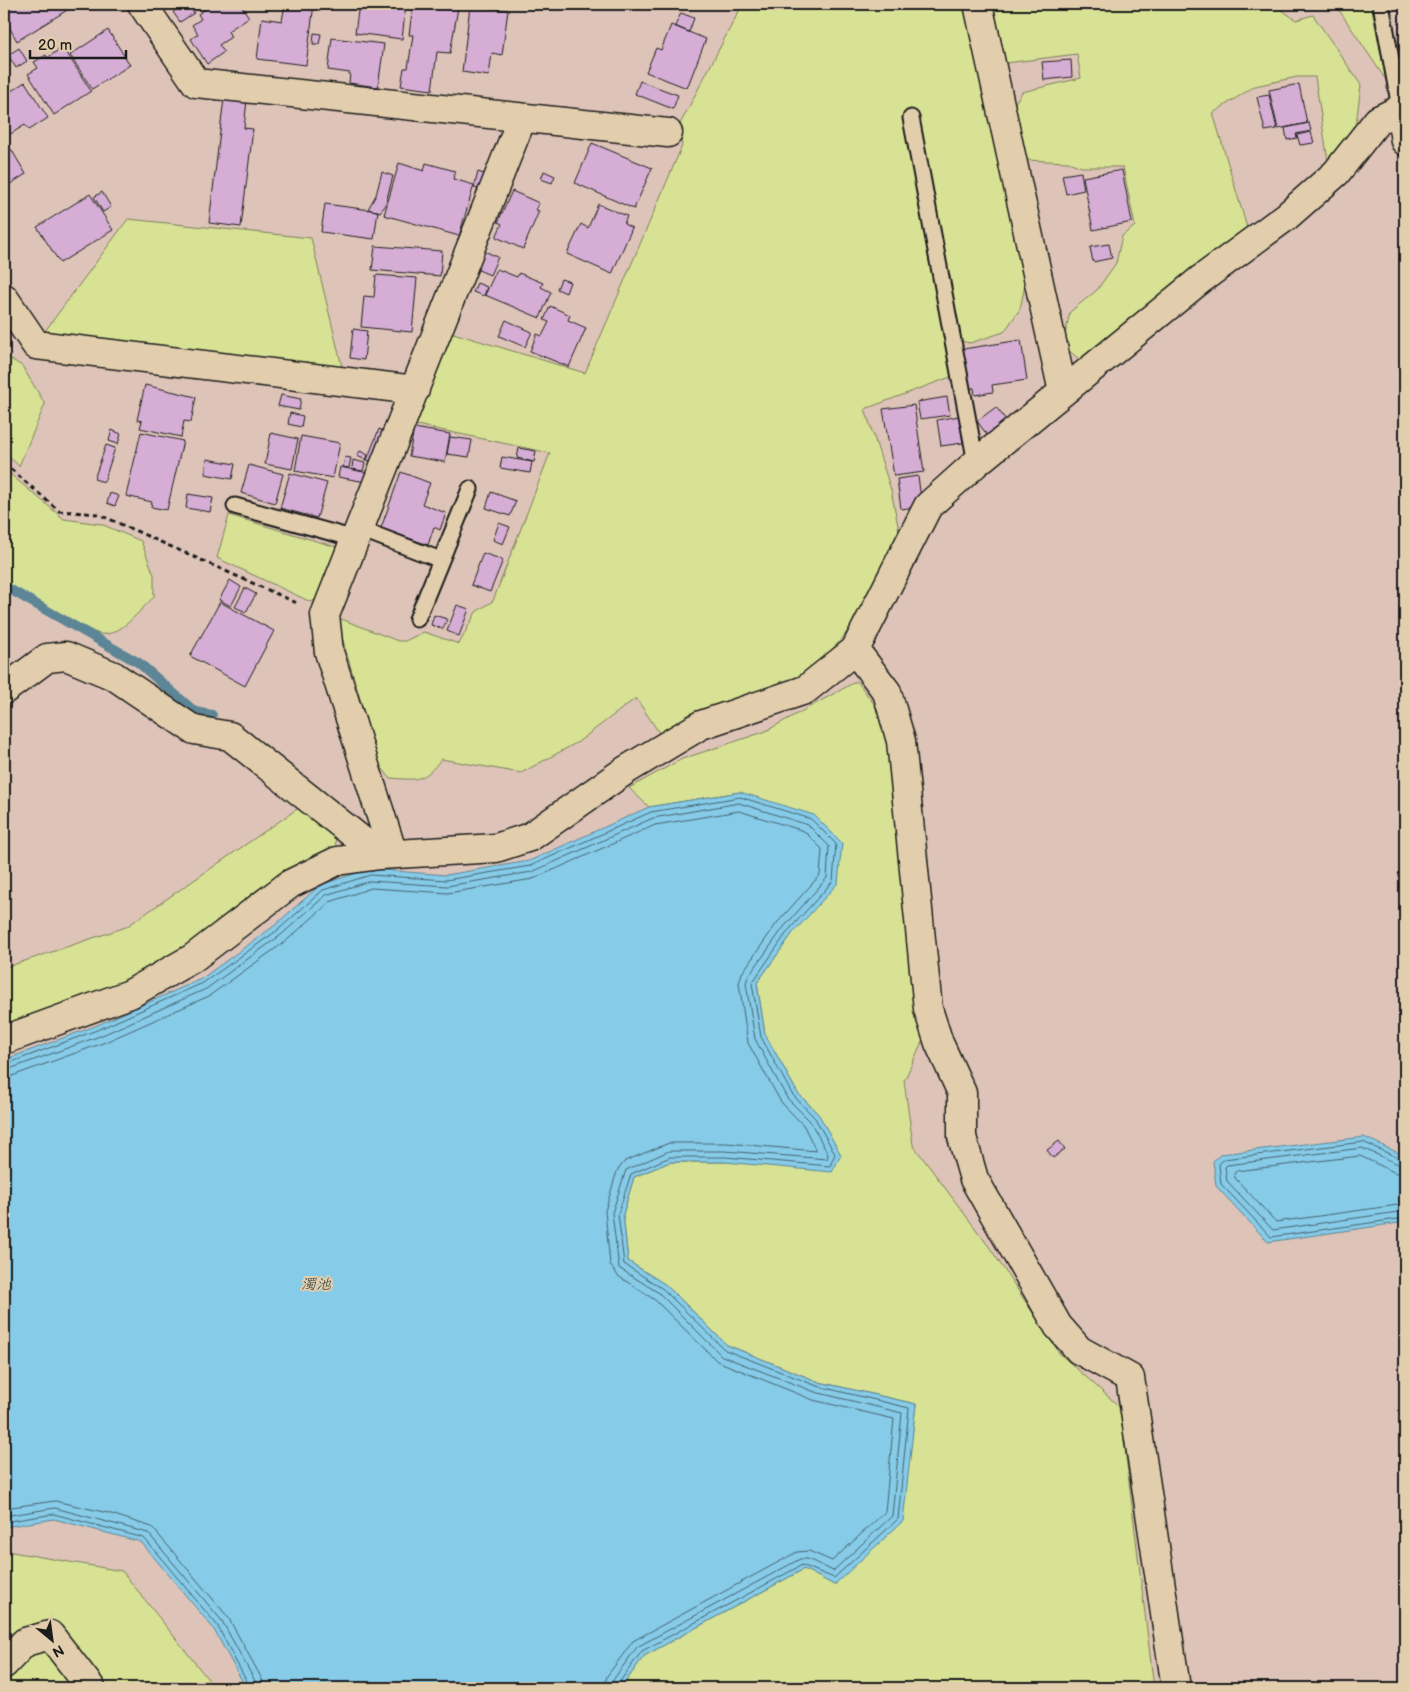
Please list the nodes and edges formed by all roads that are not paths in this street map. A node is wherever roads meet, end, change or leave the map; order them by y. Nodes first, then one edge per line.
1 (142, 4) edge
2 (978, 4) edge
3 (1381, 4) edge
4 (1403, 108) edge
5 (522, 118) junction
6 (911, 118) dead end
7 (668, 133) dead end
8 (1405, 141) edge
9 (4, 298) edge
10 (415, 390) junction
11 (1063, 392) junction
12 (976, 463) junction
13 (470, 489) dead end
14 (235, 506) dead end
15 (357, 534) junction
16 (441, 560) junction
17 (417, 619) dead end
18 (855, 650) junction
19 (4, 690) edge
20 (386, 855) junction
21 (4, 1040) edge
22 (4, 1664) edge
23 (91, 1688) edge
24 (1176, 1688) edge

1 - 5 street
2 - 11 street
3 - 4 lane
4 - 8 street
4 - 11 street
5 - 7 street
5 - 10 street
6 - 12 lane
9 - 10 street
10 - 15 street
11 - 12 street
12 - 18 street
13 - 16 lane
14 - 15 lane
15 - 16 lane
15 - 20 street
16 - 17 lane
18 - 20 street
18 - 24 street
19 - 20 street
20 - 21 street
22 - 23 street

